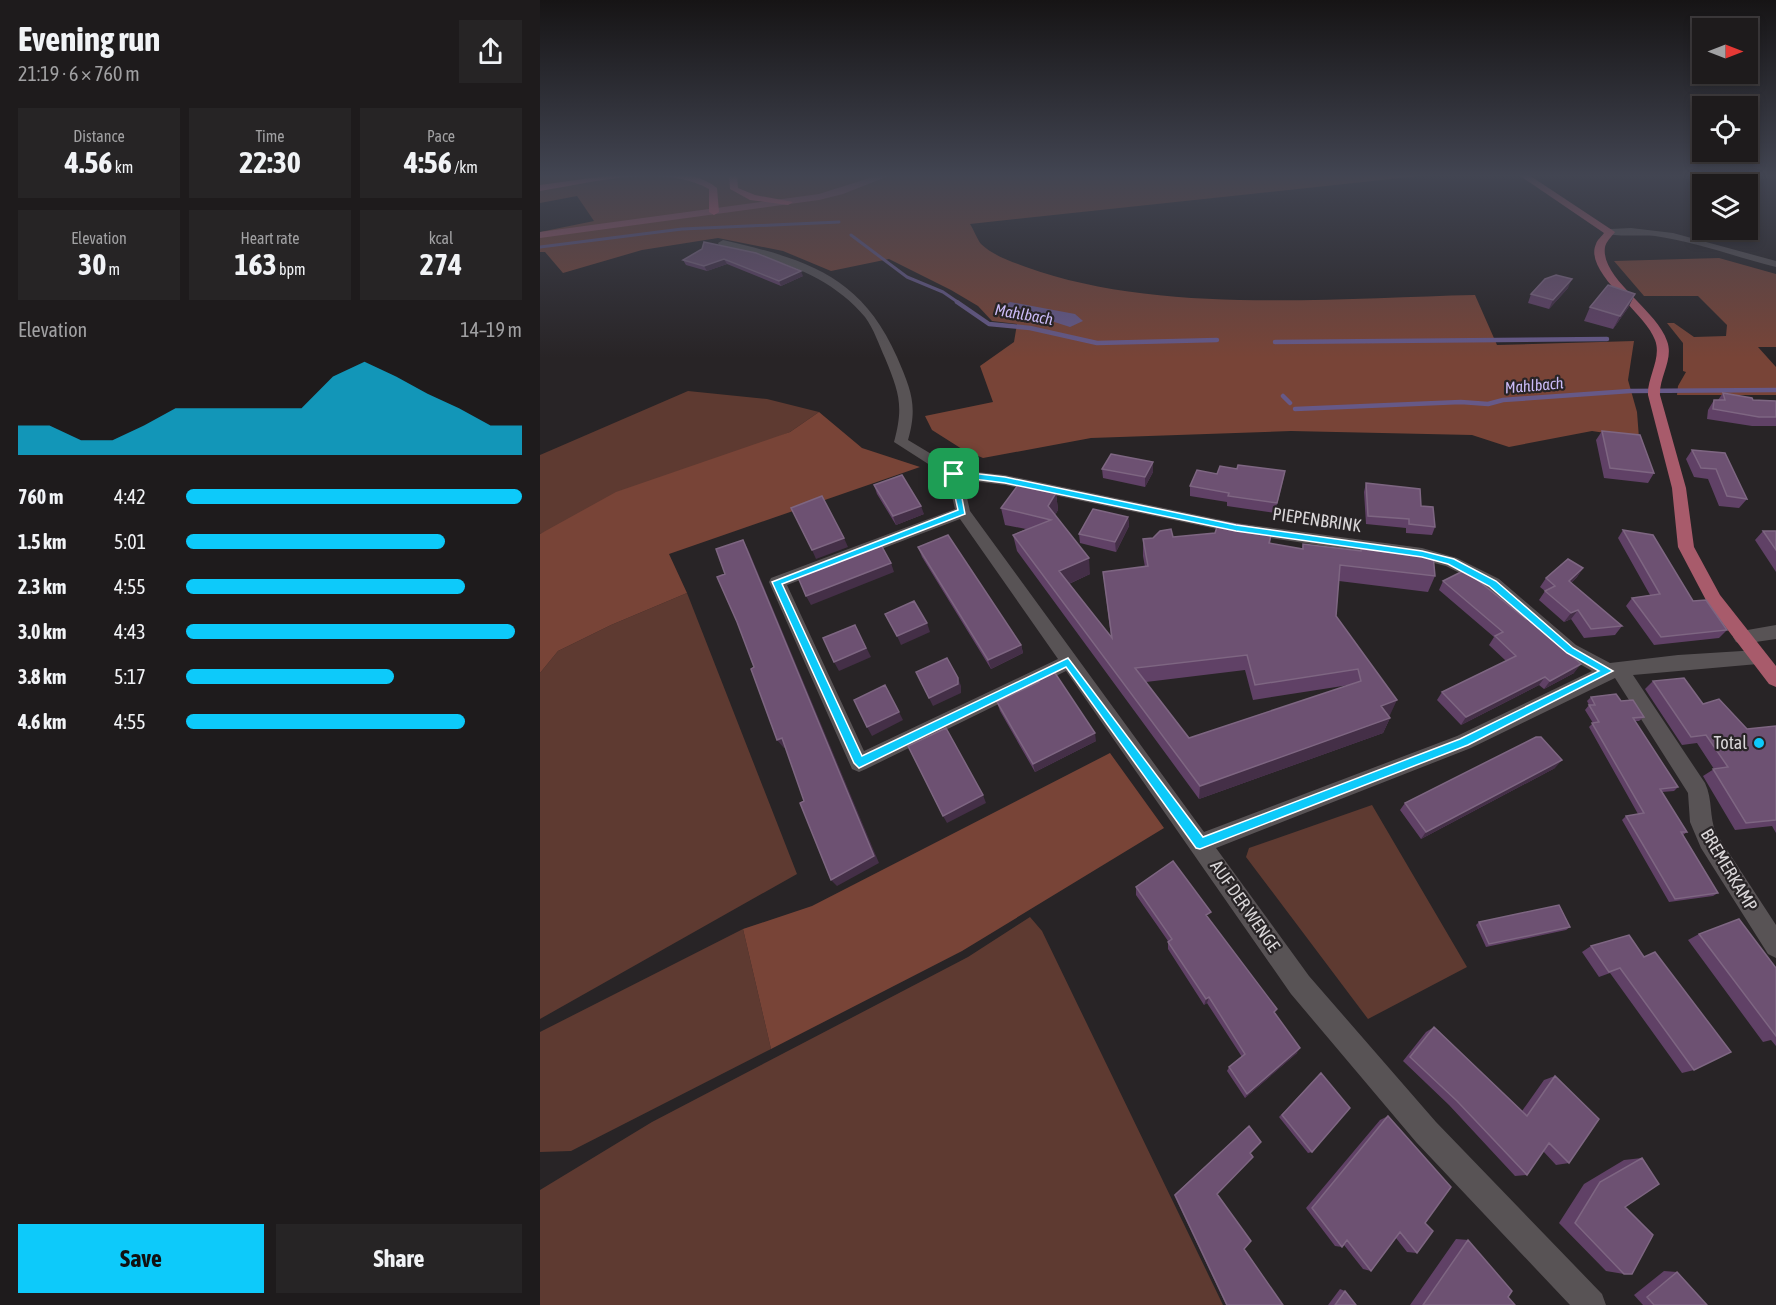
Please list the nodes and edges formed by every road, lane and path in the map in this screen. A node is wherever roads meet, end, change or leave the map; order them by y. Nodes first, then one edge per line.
1 (1606, 236) edge
2 (1667, 236) edge
3 (723, 243) edge
4 (1776, 264) edge
5 (954, 474) junction
6 (963, 512) junction
7 (1776, 632) edge
8 (1742, 637) junction
9 (1758, 657) junction
10 (1068, 662) junction
11 (1614, 670) junction
12 (1776, 679) edge
13 (1200, 844) junction
14 (1776, 946) edge
15 (1591, 1305) edge

1 - 8 main road
2 - 4 street
3 - 5 street
5 - 6 street, AUF DER WENGE
5 - 11 street, PIEPENBRINK
6 - 10 street, AUF DER WENGE
6 - 10 street
7 - 8 street
8 - 9 main road
9 - 11 street
9 - 12 main road
10 - 13 street, AUF DER WENGE
11 - 13 street
11 - 14 street, BREMERKAMP
13 - 15 street, AUF DER WENGE

